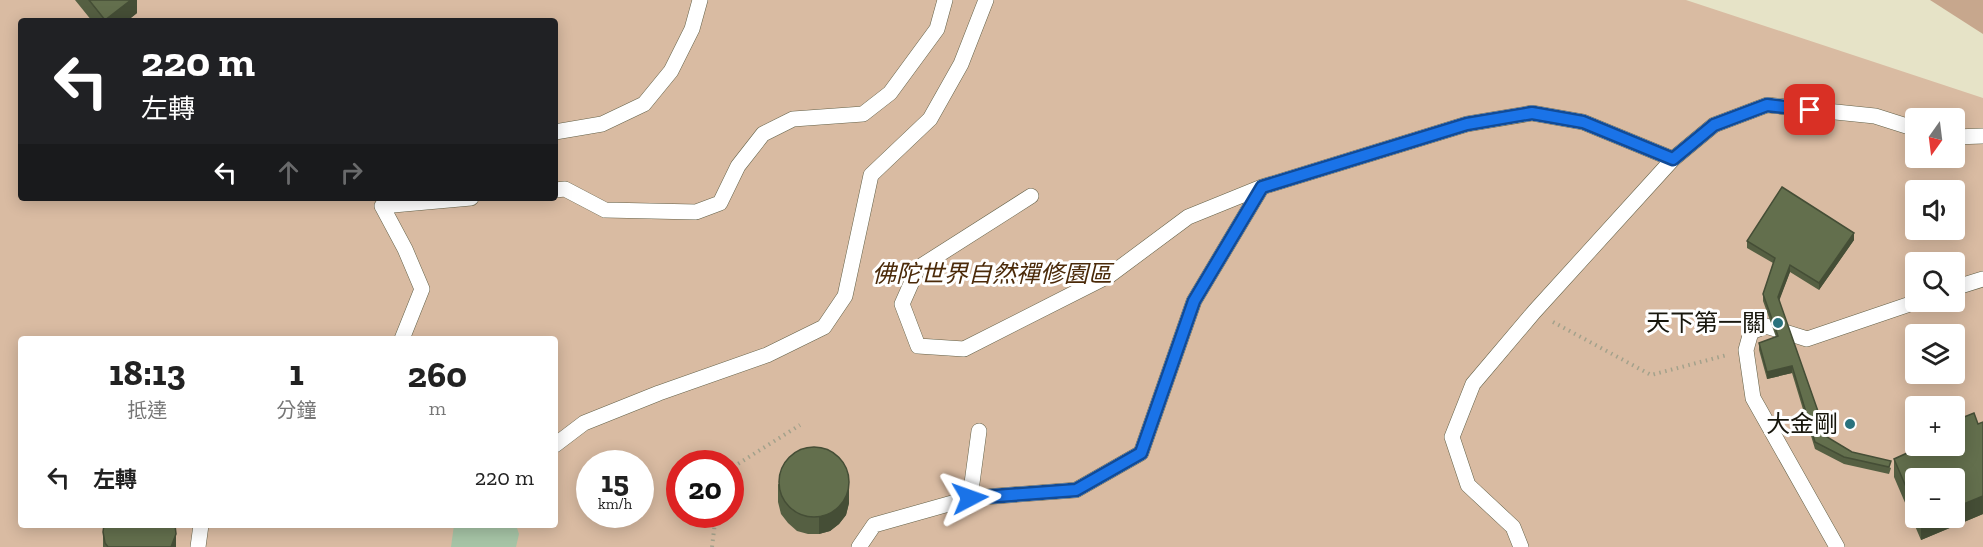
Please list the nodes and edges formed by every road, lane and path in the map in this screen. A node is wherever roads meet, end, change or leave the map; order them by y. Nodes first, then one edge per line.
1 (700, 0) edge
2 (945, 0) edge
3 (986, 0) edge
4 (1905, 126) edge
5 (558, 131) edge
6 (1983, 135) edge
7 (1965, 136) edge
8 (1673, 159) junction
9 (1262, 187) junction
10 (558, 190) edge
11 (1031, 196) dead end
12 (406, 201) edge
13 (384, 202) edge
14 (1983, 279) edge
15 (1965, 285) edge
16 (1905, 306) edge
17 (1534, 312) junction
18 (403, 336) edge
19 (1746, 350) junction
20 (800, 425) dead end
21 (979, 431) dead end
22 (558, 443) edge
23 (744, 460) edge
24 (970, 498) junction
25 (201, 528) edge
26 (714, 528) edge
27 (198, 547) edge
28 (712, 547) edge
29 (859, 547) edge
30 (1521, 547) edge
31 (1837, 547) edge

1 - 5 lane
2 - 10 lane
3 - 22 lane
4 - 8 lane
6 - 7 lane
8 - 9 lane
8 - 17 lane
9 - 11 lane
9 - 24 lane
12 - 13 lane
13 - 18 lane
14 - 15 lane
16 - 19 lane
17 - 19 path
17 - 30 lane
19 - 31 lane
20 - 23 path
21 - 24 lane
24 - 29 lane
25 - 27 lane
26 - 28 path

